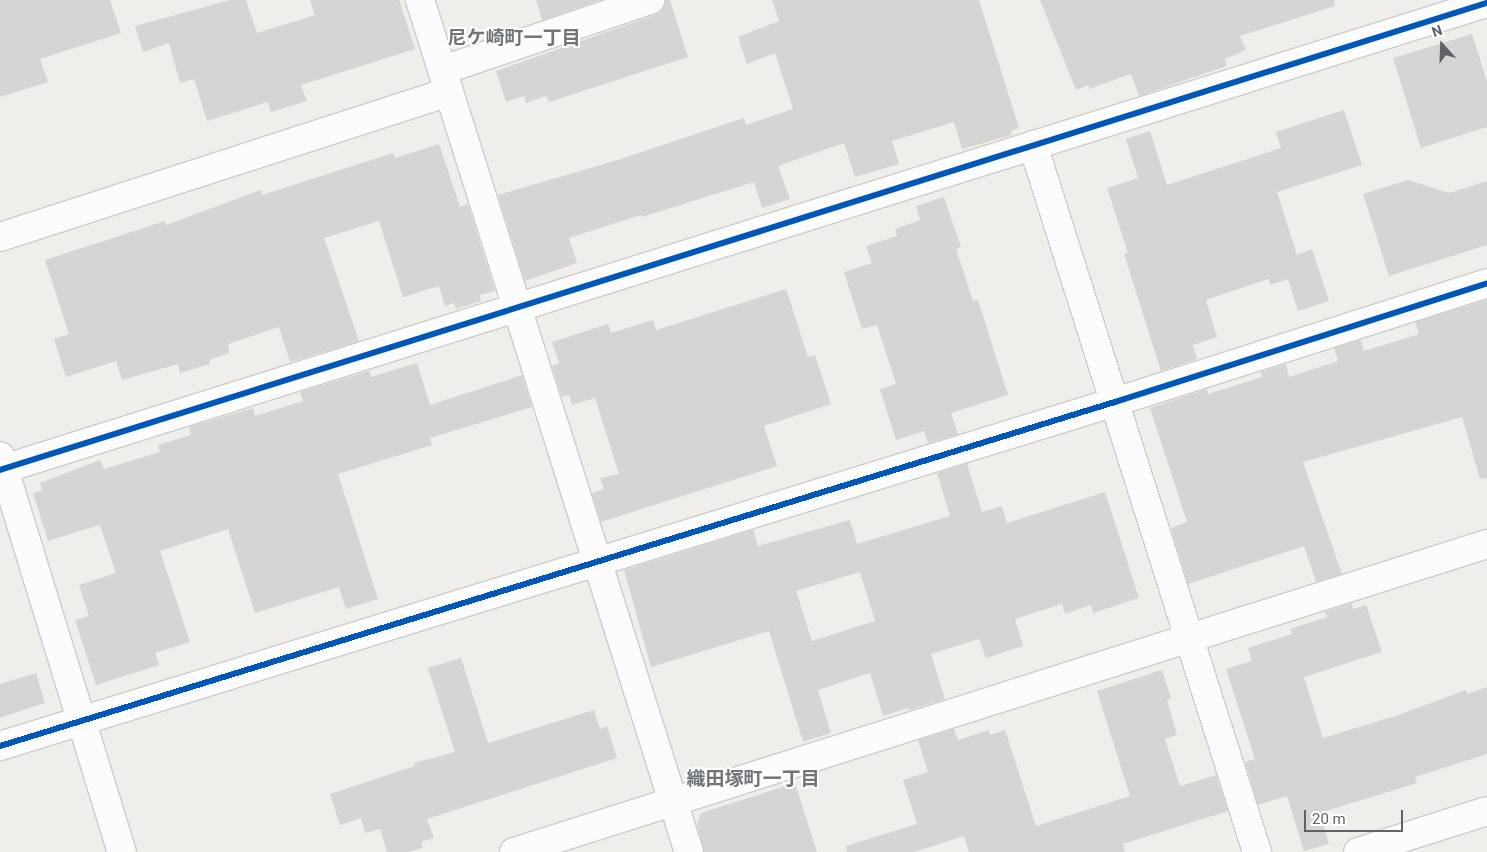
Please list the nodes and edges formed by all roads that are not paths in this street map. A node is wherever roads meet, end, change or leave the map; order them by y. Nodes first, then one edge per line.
1 (420, 0) edge
2 (650, 0) edge
3 (1487, 3) edge
4 (446, 81) junction
5 (1033, 145) junction
6 (0, 237) edge
7 (1487, 283) edge
8 (518, 307) junction
9 (1115, 402) junction
10 (1, 465) edge
11 (1487, 544) edge
12 (597, 559) junction
13 (1189, 639) junction
14 (81, 720) junction
15 (0, 746) edge
16 (674, 802) junction
17 (1487, 812) edge
18 (122, 852) edge
19 (514, 852) edge
20 (690, 852) edge
21 (1257, 852) edge
22 (1358, 852) edge

1 - 4 street
2 - 4 street
3 - 5 street
4 - 6 street
4 - 8 street
5 - 8 street
5 - 9 street
7 - 9 street
8 - 10 street
8 - 12 street
9 - 12 street
9 - 13 street
10 - 14 street
11 - 13 street
12 - 14 street
12 - 16 street
13 - 16 street
13 - 21 street
14 - 15 street
14 - 18 street
16 - 19 street
16 - 20 street
17 - 22 street

